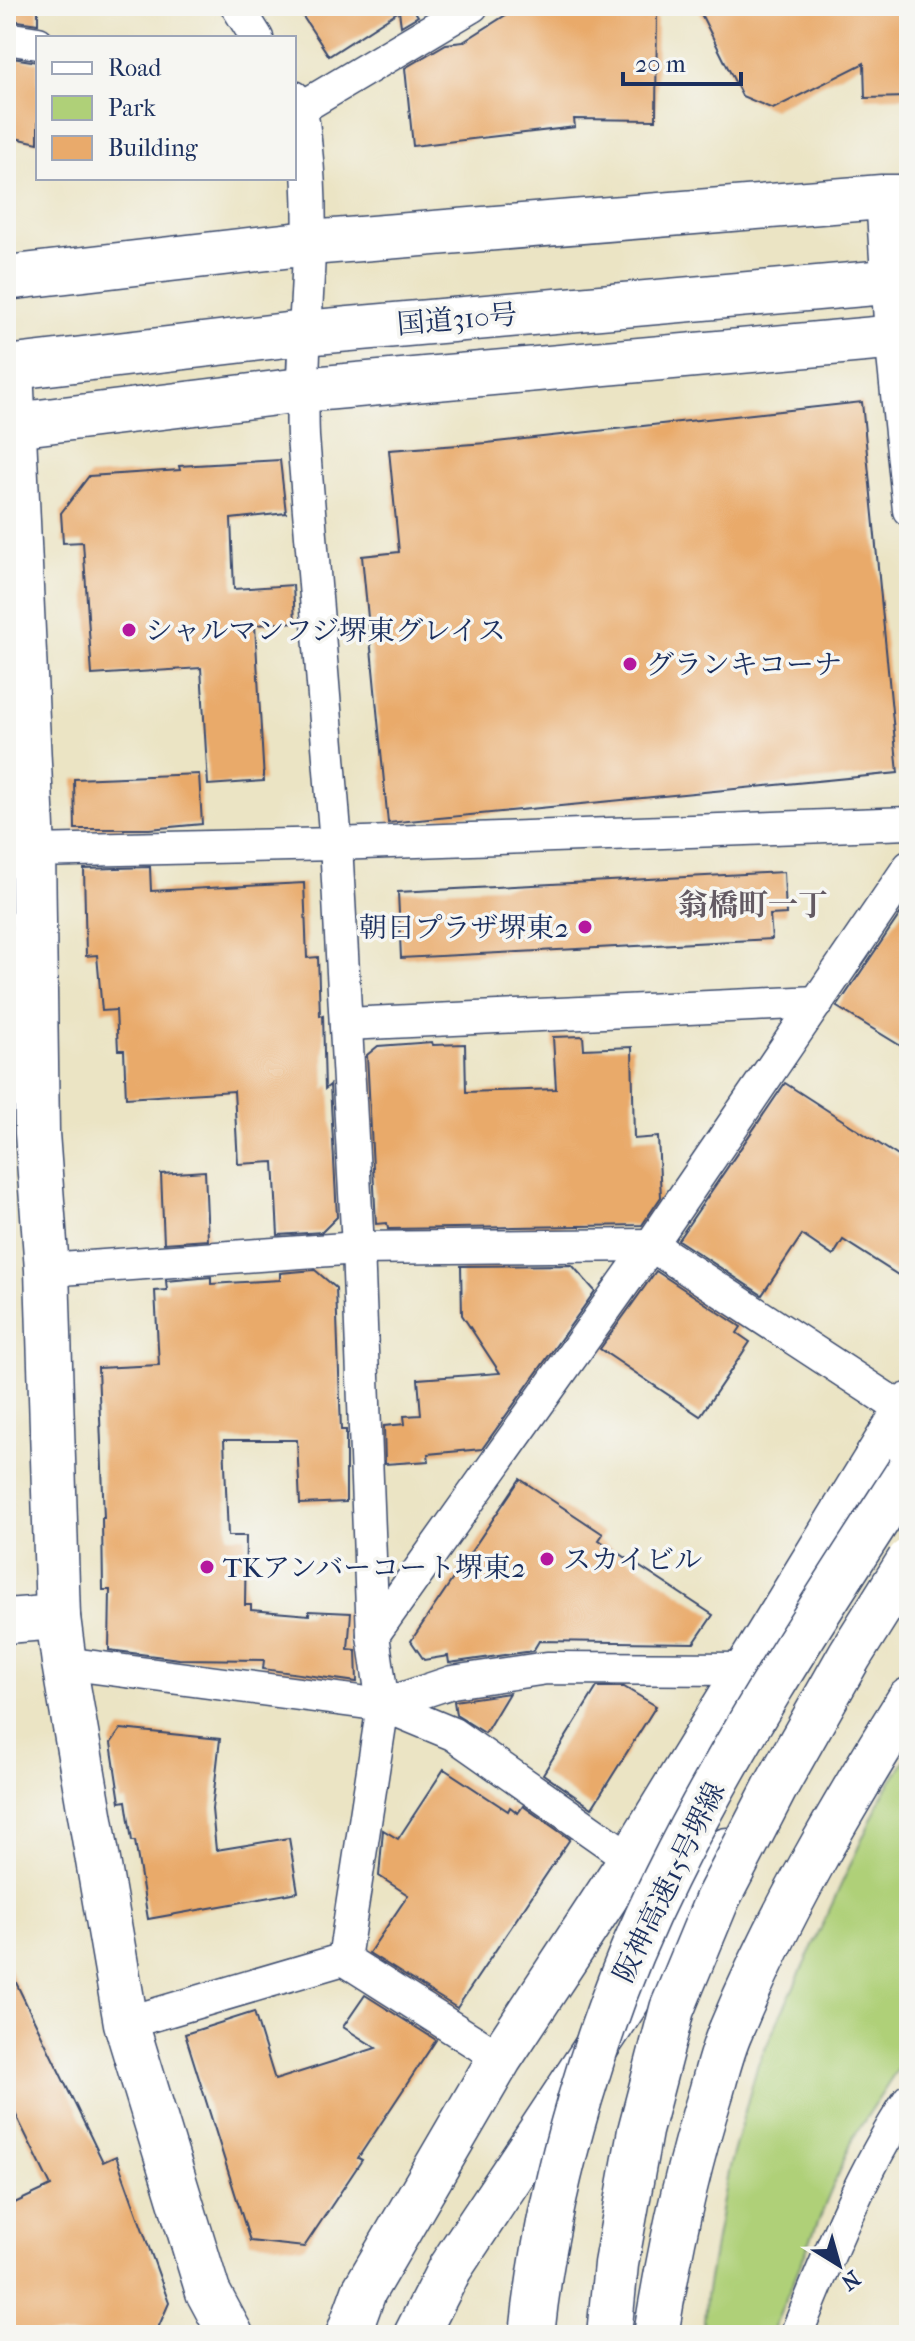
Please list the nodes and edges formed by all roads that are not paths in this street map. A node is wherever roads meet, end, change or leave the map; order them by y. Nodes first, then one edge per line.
1 (237, 6) edge
2 (472, 6) edge
3 (256, 36) edge
4 (6, 38) edge
5 (36, 43) edge
6 (298, 103) edge
7 (896, 197) edge
8 (310, 243) junction
9 (6, 278) edge
10 (899, 280) edge
11 (304, 333) junction
12 (900, 336) edge
13 (8, 368) edge
14 (301, 390) junction
15 (10, 425) edge
16 (909, 510) edge
17 (909, 823) edge
18 (336, 844) junction
19 (33, 851) junction
20 (909, 867) edge
21 (818, 1002) junction
22 (346, 1024) junction
23 (21, 1134) edge
24 (651, 1245) junction
25 (358, 1248) junction
26 (47, 1270) junction
27 (907, 1408) edge
28 (909, 1471) edge
29 (909, 1561) edge
30 (909, 1584) edge
31 (58, 1617) junction
32 (6, 1621) edge
33 (373, 1635) junction
34 (64, 1663) junction
35 (747, 1669) junction
36 (909, 1700) edge
37 (383, 1705) junction
38 (631, 1859) junction
39 (344, 1959) junction
40 (126, 2023) junction
41 (500, 2058) junction
42 (909, 2100) edge
43 (896, 2141) edge
44 (231, 2335) edge
45 (348, 2335) edge
46 (416, 2335) edge
47 (532, 2335) edge
48 (609, 2335) edge
49 (656, 2335) edge
50 (796, 2335) edge

1 - 3 street
2 - 6 street
4 - 5 street
6 - 8 street
7 - 8 main road
7 - 10 street
8 - 9 main road
8 - 11 street
10 - 11 main road, 国道310号
10 - 12 street
11 - 13 main road, 国道310号
11 - 14 street
12 - 14 main road
12 - 16 street
13 - 15 main road
14 - 15 main road
14 - 18 street
15 - 19 main road
17 - 18 street
18 - 19 street
18 - 22 street
19 - 23 main road
20 - 21 street
21 - 22 street
21 - 24 street
22 - 25 street
23 - 26 main road
24 - 25 street
24 - 27 street
24 - 33 street
25 - 26 street
25 - 33 street
26 - 31 main road
27 - 35 main road
28 - 47 main road, 阪神高速15号堺線, bridge
29 - 48 main road, 阪神高速15号堺線, bridge
30 - 46 main road
31 - 32 main road
31 - 34 main road
33 - 37 street
34 - 37 street
34 - 40 main road
35 - 37 street
35 - 38 main road
36 - 49 main road
37 - 38 street
37 - 39 street
38 - 41 main road
39 - 40 street
39 - 41 street
40 - 44 main road
41 - 45 main road
42 - 43 street
43 - 50 street

